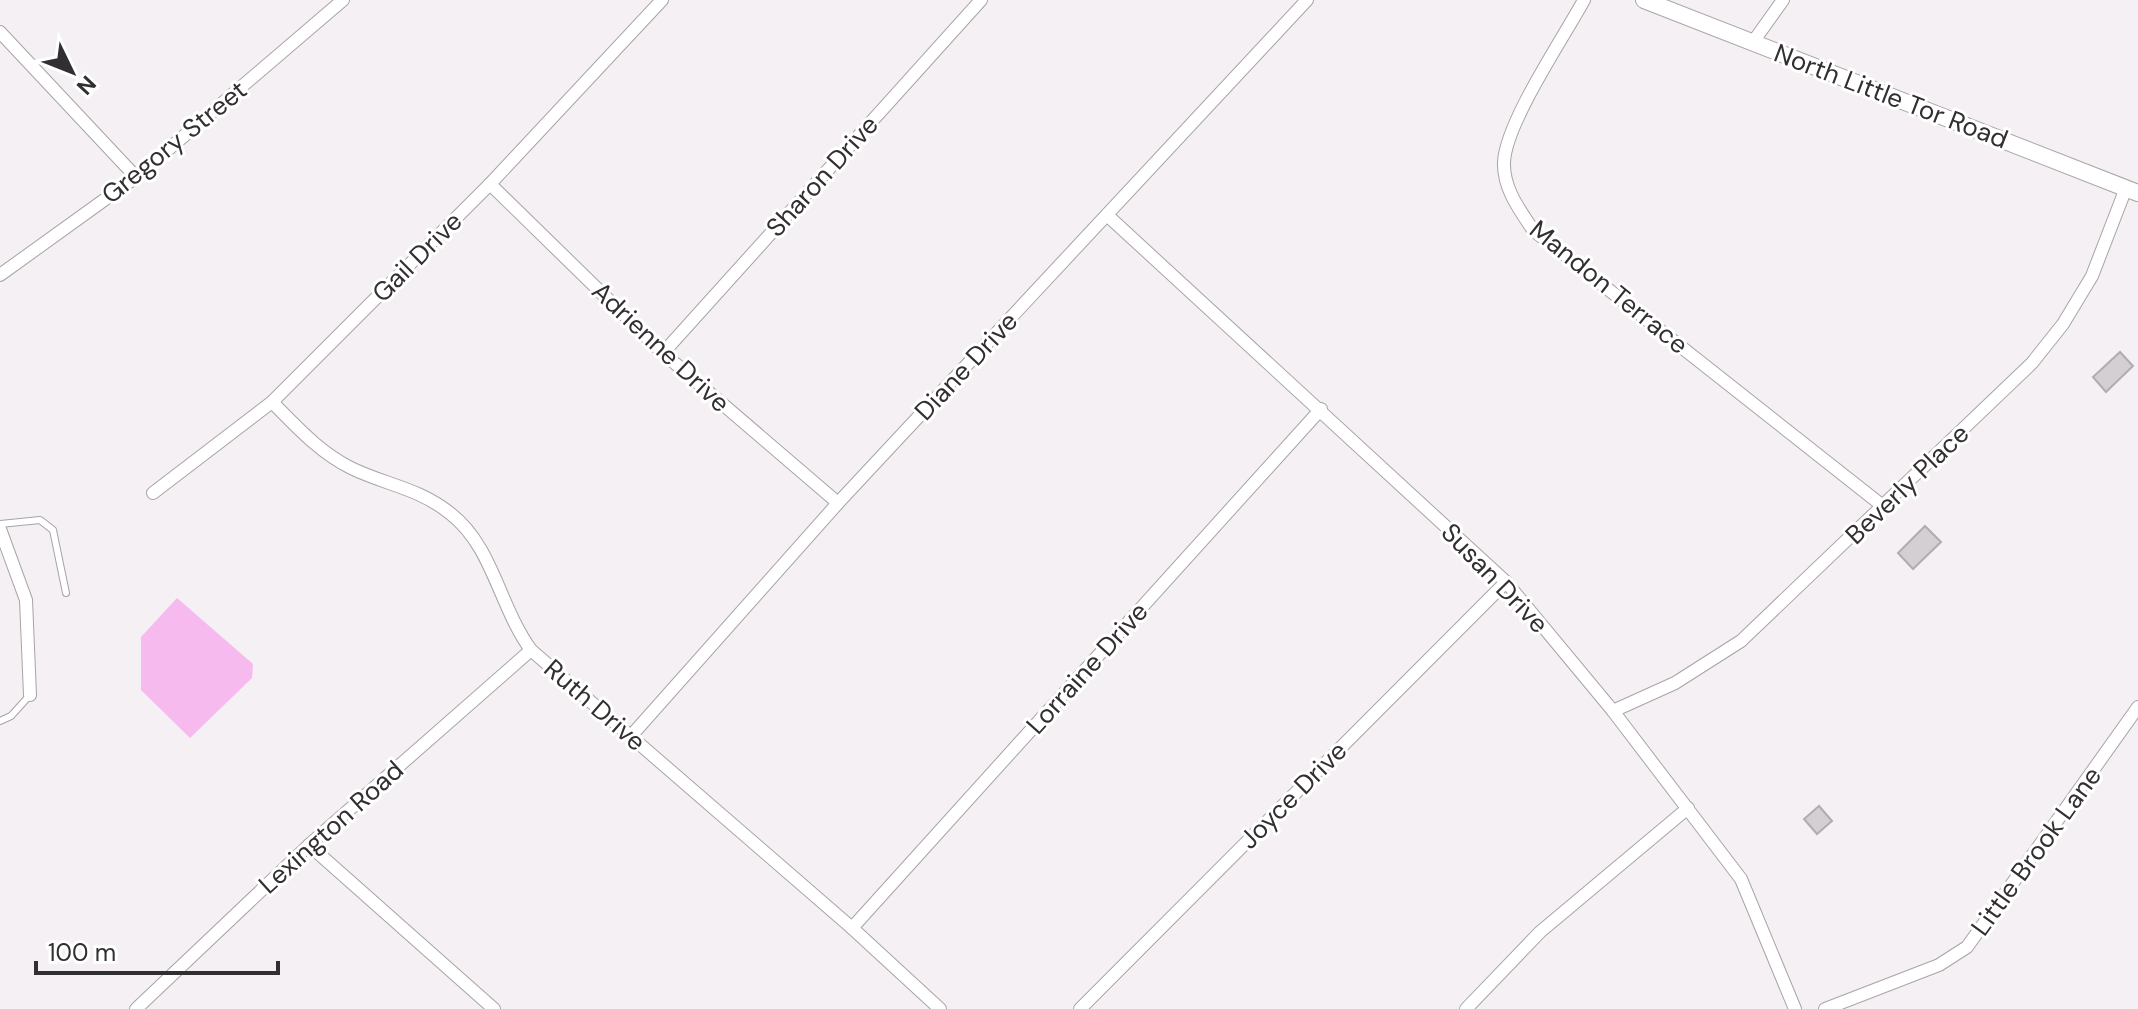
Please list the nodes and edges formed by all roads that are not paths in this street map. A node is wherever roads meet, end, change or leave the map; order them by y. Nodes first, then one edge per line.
1 (343, 0) edge
2 (662, 0) edge
3 (981, 0) edge
4 (1307, 0) edge
5 (1584, 0) edge
6 (1644, 0) edge
7 (1783, 0) edge
8 (0, 32) edge
9 (1753, 42) junction
10 (136, 177) junction
11 (490, 184) junction
12 (2132, 191) edge
13 (1108, 216) junction
14 (0, 275) edge
15 (663, 353) junction
16 (272, 402) junction
17 (1321, 409) junction
18 (153, 493) dead end
19 (838, 503) junction
20 (1884, 507) junction
21 (0, 529) edge
22 (1506, 582) junction
23 (66, 593) dead end
24 (531, 650) junction
25 (30, 695) joint
26 (2138, 707) edge
27 (1613, 711) junction
28 (0, 721) edge
29 (631, 736) junction
30 (1688, 808) junction
31 (309, 845) junction
32 (852, 928) junction
33 (136, 1009) edge
34 (494, 1009) edge
35 (940, 1009) edge
36 (1080, 1009) edge
37 (1466, 1009) edge
38 (1795, 1009) edge
39 (1825, 1009) edge

1 - 10 street, Gregory Street
2 - 11 street, Gail Drive
3 - 15 street, Sharon Drive
4 - 13 street, Diane Drive
5 - 20 street, Mandon Terrace
6 - 9 street, North Little Tor Road
7 - 9 street
8 - 10 street
9 - 12 street, North Little Tor Road
10 - 14 street, Gregory Street
11 - 15 street, Adrienne Drive
11 - 16 street, Gail Drive
12 - 20 street, Beverly Place
13 - 17 street, Susan Drive
13 - 19 street, Diane Drive
15 - 19 street, Adrienne Drive
16 - 18 street, Gail Drive
16 - 24 street, Ruth Drive
17 - 22 street, Susan Drive
17 - 32 street, Lorraine Drive
19 - 29 street, Diane Drive
20 - 27 street, Beverly Place
21 - 23 lane
21 - 25 street
22 - 27 street, Susan Drive
22 - 36 street, Joyce Drive
24 - 29 street, Ruth Drive
24 - 31 street, Lexington Road
25 - 28 lane
26 - 39 street, Little Brook Lane
27 - 30 street, Susan Drive
29 - 32 street, Ruth Drive
30 - 37 street
30 - 38 street, Susan Drive
31 - 33 street, Lexington Road
31 - 34 street
32 - 35 street, Ruth Drive

